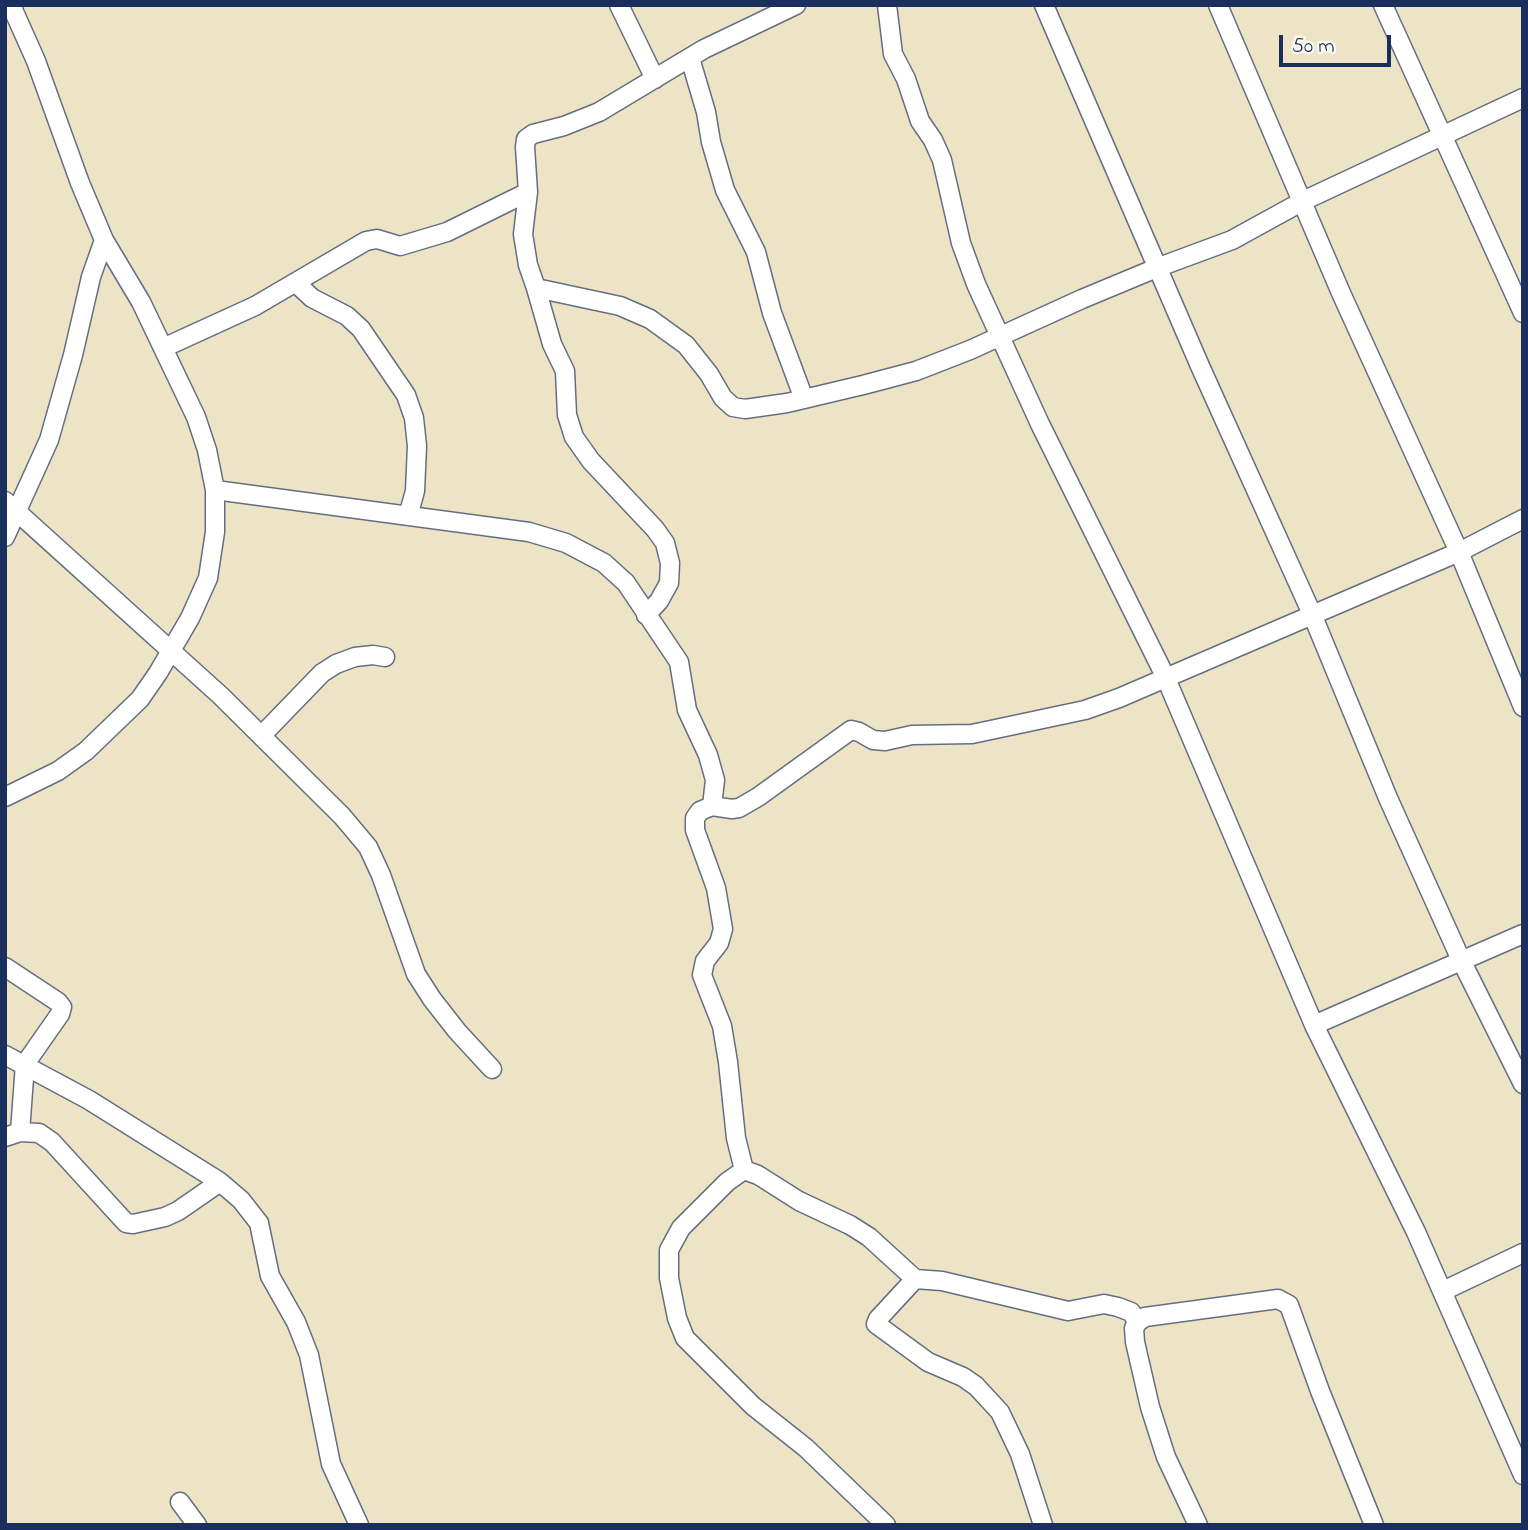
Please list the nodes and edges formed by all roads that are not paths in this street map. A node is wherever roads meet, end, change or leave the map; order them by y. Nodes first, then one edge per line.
1 (11, 5) edge
2 (619, 5) edge
3 (796, 5) edge
4 (887, 5) edge
5 (1044, 5) edge
6 (1218, 5) edge
7 (1383, 5) edge
8 (690, 58) junction
9 (655, 79) junction
10 (1523, 98) edge
11 (1443, 135) junction
12 (528, 192) junction
13 (1303, 201) junction
14 (104, 240) junction
15 (1159, 267) junction
16 (296, 283) junction
17 (536, 288) junction
18 (1523, 313) edge
19 (1001, 336) junction
20 (163, 348) junction
21 (804, 399) junction
22 (215, 490) junction
23 (11, 506) edge
24 (408, 516) junction
25 (1523, 519) edge
26 (5, 537) edge
27 (1459, 552) junction
28 (1312, 614) junction
29 (646, 615) junction
30 (170, 652) junction
31 (386, 657) dead end
32 (1165, 676) junction
33 (1523, 707) edge
34 (262, 735) junction
35 (5, 797) edge
36 (712, 807) junction
37 (1523, 934) edge
38 (1461, 960) junction
39 (5, 967) edge
40 (1314, 1025) junction
41 (5, 1055) edge
42 (25, 1064) junction
43 (492, 1069) dead end
44 (1523, 1084) edge
45 (13, 1134) edge
46 (744, 1170) junction
47 (220, 1182) junction
48 (1523, 1253) edge
49 (915, 1279) junction
50 (1443, 1291) junction
51 (1138, 1322) junction
52 (1523, 1475) edge
53 (180, 1502) dead end
54 (884, 1524) edge
55 (197, 1525) edge
56 (359, 1525) edge
57 (1042, 1525) edge
58 (1198, 1525) edge
59 (1374, 1525) edge

1 - 14 street
2 - 9 street
3 - 8 street
4 - 19 street
5 - 15 street
6 - 13 street
7 - 11 street
8 - 9 street
8 - 21 street
9 - 12 street
10 - 11 street
11 - 13 street
11 - 18 street
12 - 16 street
12 - 17 street
13 - 15 street
13 - 27 street
14 - 20 street
14 - 23 street
15 - 19 street
15 - 28 street
16 - 20 street
16 - 24 street
17 - 21 street
17 - 29 street
19 - 21 street
19 - 32 street
20 - 22 street
22 - 24 street
22 - 30 street
23 - 26 street
23 - 30 street
24 - 29 street
25 - 27 street
27 - 28 street
27 - 33 street
28 - 32 street
28 - 38 street
29 - 36 street
30 - 34 street
30 - 35 street
31 - 34 street
32 - 36 street
32 - 40 street
34 - 43 street
36 - 46 street
37 - 38 street
38 - 40 street
38 - 44 street
39 - 42 street
40 - 50 street
41 - 42 street
42 - 45 street
42 - 47 street
45 - 47 street
46 - 49 street
46 - 54 street
47 - 56 street
48 - 50 street
49 - 51 street
49 - 57 street
50 - 52 street
51 - 58 street
51 - 59 street
53 - 55 street

